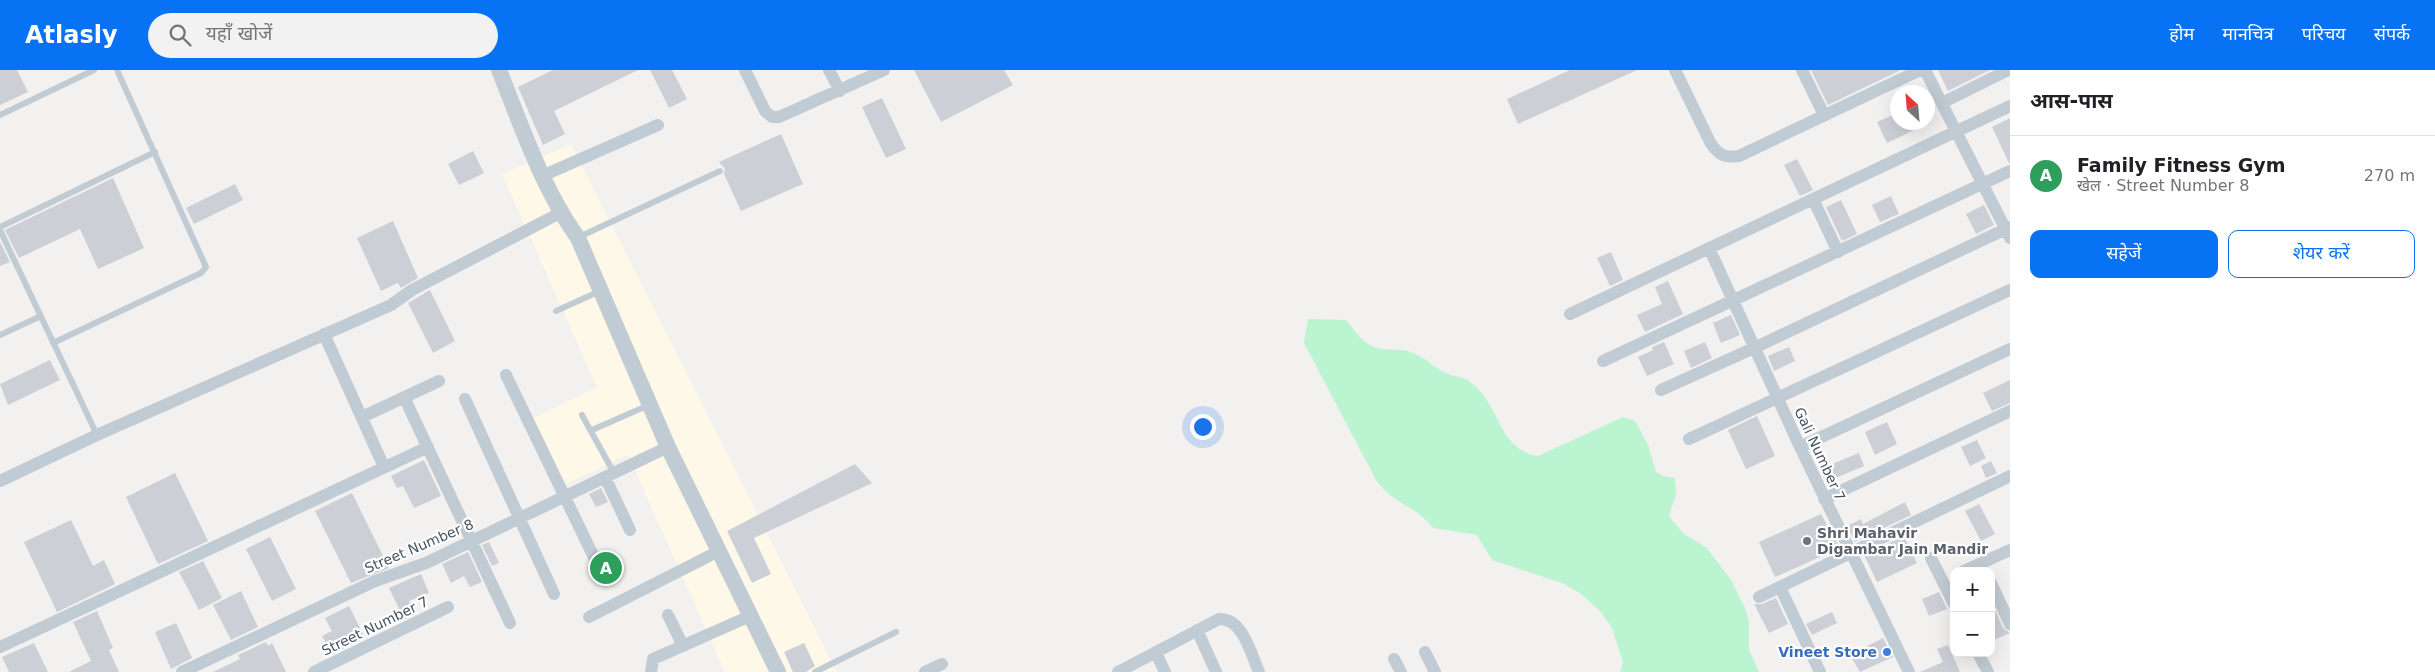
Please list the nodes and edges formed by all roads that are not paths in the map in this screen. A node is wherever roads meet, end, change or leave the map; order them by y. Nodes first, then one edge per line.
1 (94, 70) edge
2 (117, 70) edge
3 (499, 70) edge
4 (745, 70) edge
5 (829, 70) edge
6 (884, 70) edge
7 (1675, 70) edge
8 (1802, 70) edge
9 (1920, 70) edge
10 (1925, 70) edge
11 (2008, 70) edge
12 (840, 91) junction
13 (1942, 103) junction
14 (2010, 106) edge
15 (0, 115) edge
16 (1824, 115) junction
17 (658, 125) dead end
18 (1957, 131) junction
19 (155, 152) junction
20 (720, 171) dead end
21 (2010, 171) edge
22 (542, 176) junction
23 (1983, 184) junction
24 (1813, 199) junction
25 (560, 213) junction
26 (0, 228) edge
27 (2009, 231) edge
28 (578, 238) junction
29 (1709, 248) junction
30 (1838, 252) junction
31 (2010, 290) edge
32 (601, 291) junction
33 (1732, 301) junction
34 (556, 311) dead end
35 (1570, 314) dead end
36 (41, 316) junction
37 (0, 334) edge
38 (324, 334) junction
39 (53, 343) junction
40 (1754, 348) junction
41 (2010, 350) edge
42 (1603, 361) dead end
43 (506, 376) dead end
44 (439, 381) dead end
45 (1661, 390) dead end
46 (404, 397) junction
47 (1777, 398) junction
48 (465, 399) dead end
49 (650, 404) junction
50 (2010, 411) edge
51 (582, 415) dead end
52 (362, 417) junction
53 (592, 430) junction
54 (97, 435) junction
55 (1689, 439) dead end
56 (428, 447) junction
57 (668, 447) junction
58 (1800, 447) junction
59 (384, 467) junction
60 (610, 475) junction
61 (2010, 476) edge
62 (0, 481) edge
63 (564, 496) junction
64 (1824, 498) junction
65 (517, 518) junction
66 (630, 530) dead end
67 (471, 541) junction
68 (2010, 550) edge
69 (719, 551) junction
70 (1851, 553) junction
71 (1931, 558) dead end
72 (1984, 567) edge
73 (602, 574) dead end
74 (1948, 578) edge
75 (1780, 587) junction
76 (1995, 592) edge
77 (554, 594) dead end
78 (1759, 597) dead end
79 (448, 607) dead end
80 (668, 615) dead end
81 (750, 616) junction
82 (589, 617) dead end
83 (510, 623) dead end
84 (2010, 624) edge
85 (1197, 630) junction
86 (896, 632) dead end
87 (683, 646) junction
88 (0, 647) edge
89 (1425, 652) dead end
90 (1156, 653) junction
91 (1980, 657) edge
92 (1394, 659) dead end
93 (942, 664) dead end
94 (182, 672) edge
95 (314, 672) edge
96 (651, 672) edge
97 (778, 672) edge
98 (815, 672) edge
99 (924, 672) edge
100 (1118, 672) edge
101 (1165, 672) edge
102 (1216, 672) edge
103 (1260, 672) edge
104 (1401, 672) edge
105 (1435, 672) edge
106 (1820, 672) edge
107 (1909, 672) edge
108 (1988, 672) edge

1 - 15 lane
2 - 19 lane
3 - 22 street
4 - 12 street
5 - 12 street
6 - 12 street
7 - 16 street
8 - 16 street
9 - 16 street
10 - 13 street
11 - 13 street
13 - 18 street
14 - 18 street
17 - 22 street
18 - 23 street
18 - 24 street
19 - 26 lane
19 - 39 lane
20 - 28 lane
21 - 23 street
22 - 25 street
23 - 27 street
23 - 30 street
24 - 29 street
24 - 30 street
25 - 28 street
25 - 38 street
26 - 36 lane
27 - 40 street
28 - 32 street
29 - 33 street, Gali Number 7
29 - 35 street
30 - 33 street
31 - 47 street
32 - 34 lane
32 - 49 street
33 - 40 street, Gali Number 7
33 - 42 street
36 - 37 lane
36 - 39 lane
38 - 52 street
38 - 54 street
39 - 54 lane
40 - 45 street
40 - 47 street, Gali Number 7
41 - 58 street
43 - 63 street
44 - 46 street
46 - 52 street
46 - 56 street
47 - 55 street
47 - 58 street, Gali Number 7
48 - 65 street
49 - 53 lane
49 - 57 street
50 - 64 street
51 - 53 lane
52 - 59 street
53 - 60 lane
54 - 62 street
56 - 59 street
56 - 67 street
57 - 60 street, Street Number 8
57 - 69 street
58 - 64 street, Gali Number 7
59 - 88 street
60 - 63 street, Street Number 8
60 - 66 street
61 - 70 street
63 - 65 street, Street Number 8
63 - 73 street
64 - 70 street, Gali Number 7
65 - 67 street, Street Number 8
65 - 77 street
67 - 83 street
67 - 94 street, Street Number 8
68 - 72 street
69 - 81 street
69 - 82 street
70 - 75 street
70 - 107 street, Gali Number 7
71 - 74 street
75 - 78 street
75 - 106 street
76 - 84 street
79 - 95 street, Street Number 7
80 - 87 street
81 - 87 street
81 - 97 street
85 - 90 street
85 - 102 street
85 - 103 street
86 - 98 lane
87 - 96 street
89 - 105 street
90 - 100 street
90 - 101 street
91 - 108 street
92 - 104 street
93 - 99 street

